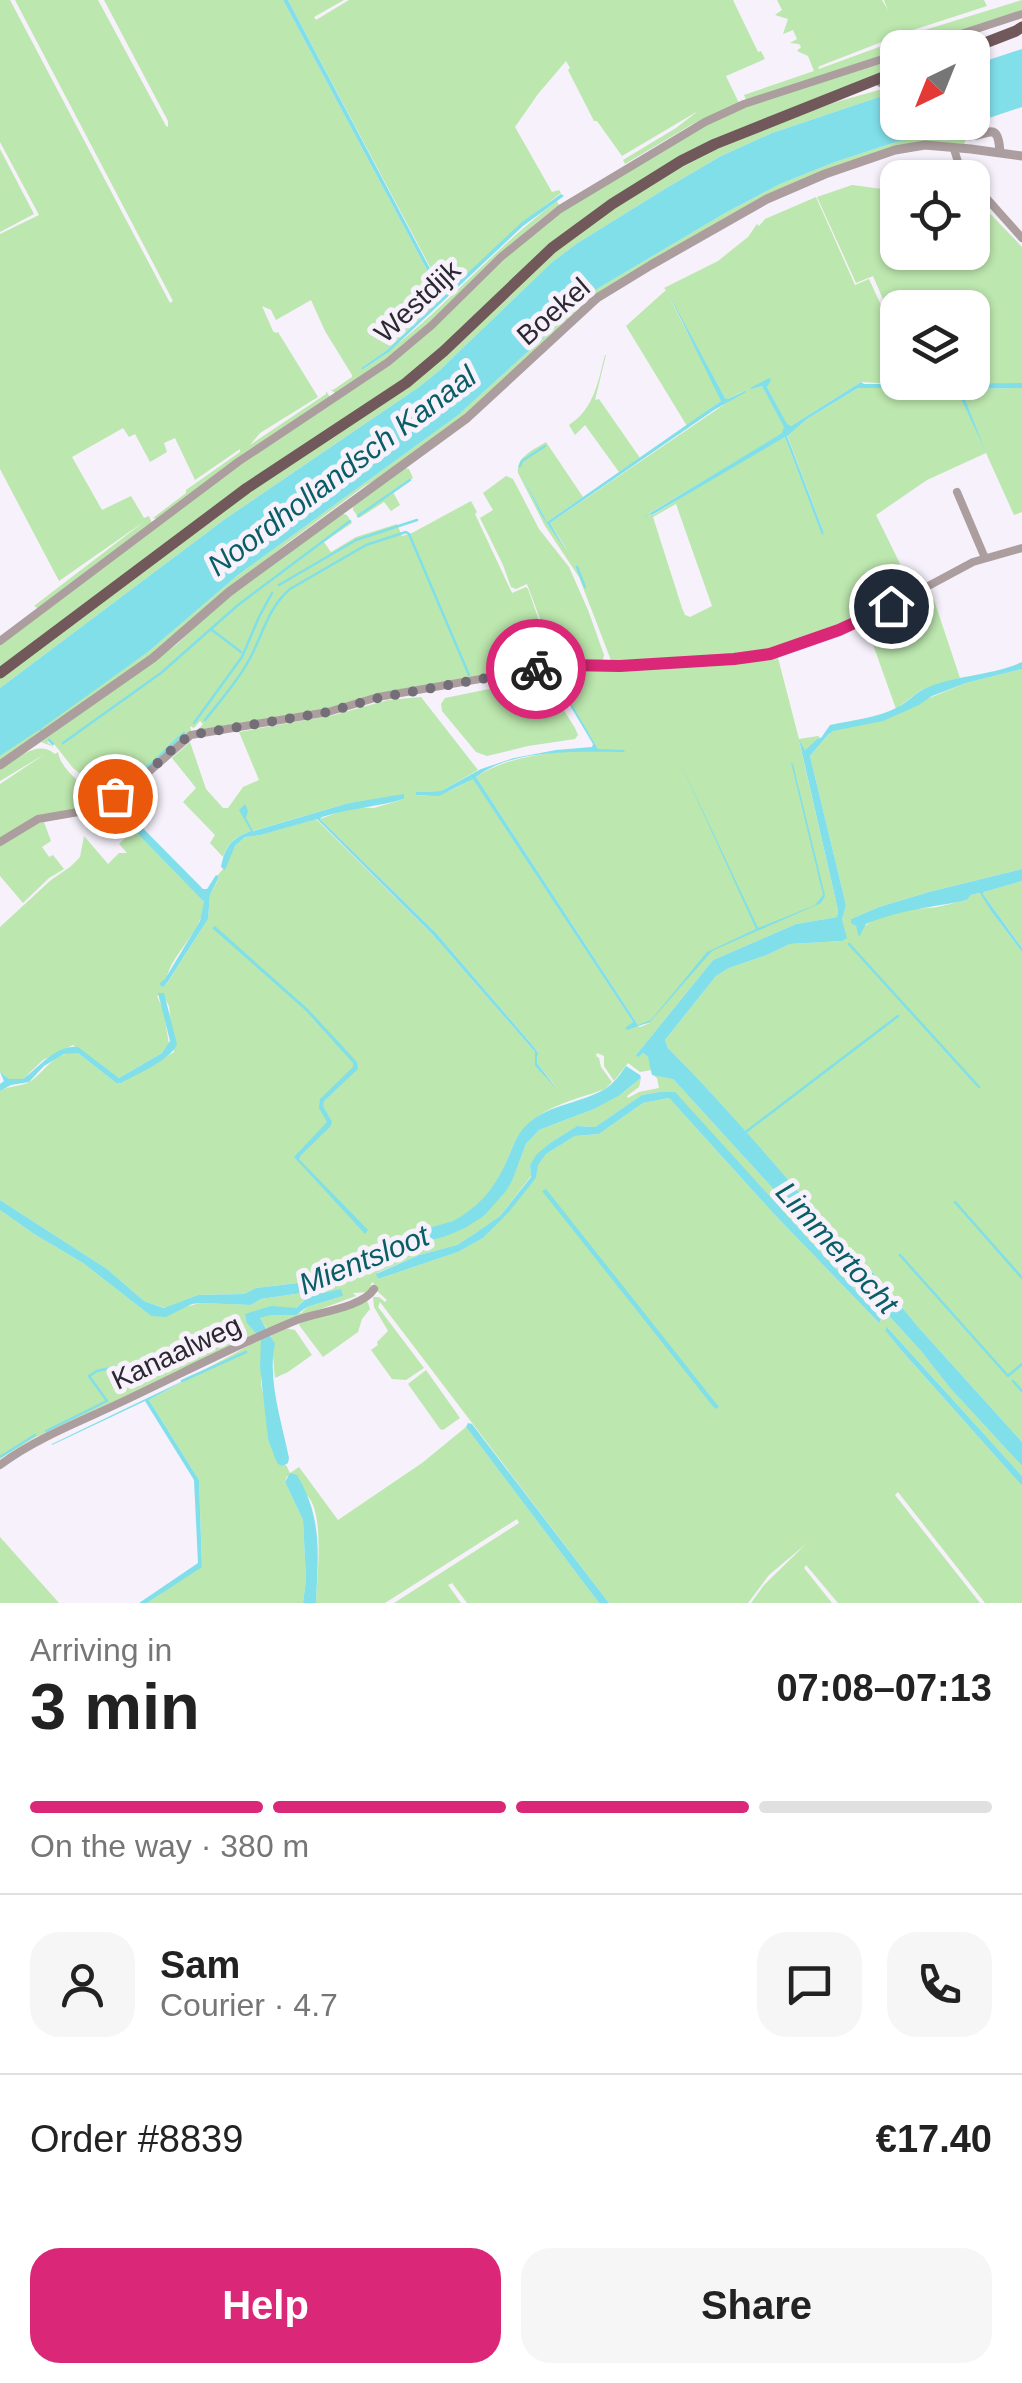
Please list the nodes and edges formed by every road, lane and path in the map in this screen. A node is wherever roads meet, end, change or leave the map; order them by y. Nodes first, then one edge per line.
1 (1022, 14) edge
2 (972, 30) edge
3 (1020, 30) edge
4 (990, 40) edge
5 (880, 60) edge
6 (880, 82) edge
7 (880, 83) edge
8 (863, 86) junction
9 (990, 131) edge
10 (954, 149) junction
11 (1000, 154) junction
12 (1022, 156) edge
13 (957, 160) edge
14 (990, 202) edge
15 (1022, 238) edge
16 (957, 492) dead end
17 (1022, 548) edge
18 (985, 558) junction
19 (0, 642) edge
20 (0, 673) edge
21 (0, 765) edge
22 (0, 842) edge
23 (374, 1290) dead end
24 (0, 1465) edge

1 - 2 street
3 - 4 main road
5 - 19 street, Westdijk
6 - 8 main road, Westdijk
7 - 8 main road, Westdijk
8 - 20 main road, Westdijk
9 - 11 street
10 - 11 street, Boekel
10 - 13 street
10 - 21 street, Boekel
11 - 12 street, Boekel
14 - 15 street
16 - 18 street
17 - 18 street
18 - 22 street
23 - 24 street, Kanaalweg

